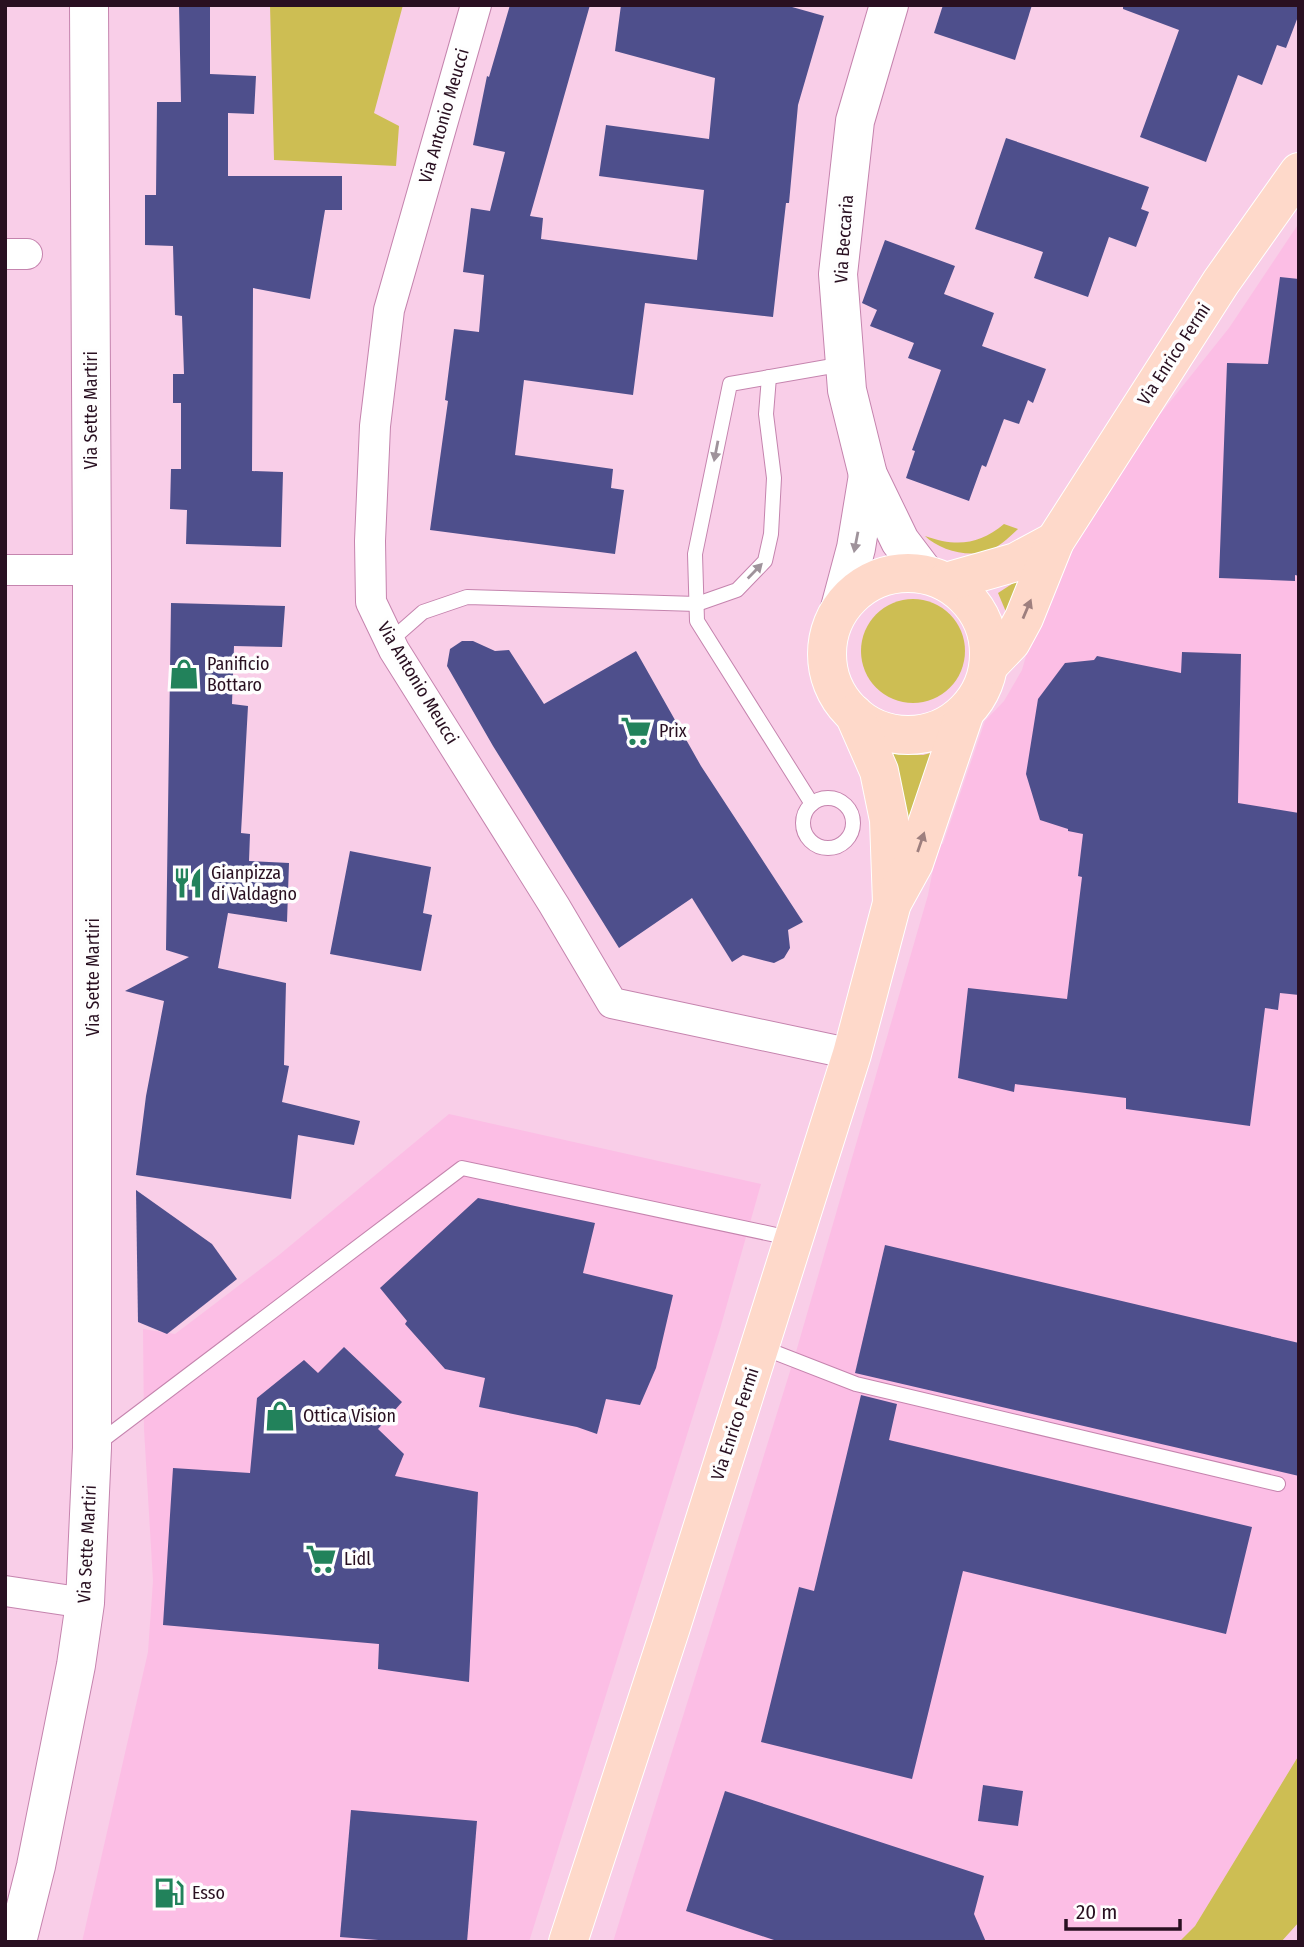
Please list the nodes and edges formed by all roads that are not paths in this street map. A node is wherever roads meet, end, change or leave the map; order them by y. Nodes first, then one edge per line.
1 (89, 5) edge
2 (476, 5) edge
3 (889, 5) edge
4 (1299, 172) edge
5 (845, 364) junction
6 (769, 377) junction
7 (868, 475) junction
8 (1055, 541) junction
9 (5, 570) edge
10 (92, 570) junction
11 (935, 578) junction
12 (697, 604) junction
13 (840, 608) junction
14 (390, 641) junction
15 (989, 666) junction
16 (854, 714) junction
17 (964, 715) junction
18 (812, 804) dead end
19 (892, 904) junction
20 (852, 1054) junction
21 (793, 1239) junction
22 (760, 1346) junction
23 (92, 1448) junction
24 (1278, 1484) dead end
25 (5, 1591) edge
26 (85, 1603) junction
27 (17, 1942) edge
28 (568, 1942) edge

1 - 10 main road, Via Sette Martiri
2 - 14 street, Via Antonio Meucci
3 - 5 main road, Via Beccaria
4 - 8 main road, Via Enrico Fermi
5 - 6 lane
5 - 7 main road, Via Beccaria
6 -> 12 lane
12 -> 6 lane
7 - 11 main road, Via Beccaria
7 -> 13 main road, Via Beccaria
8 - 11 main road, Via Enrico Fermi
15 -> 8 main road, Via Enrico Fermi
9 - 10 street
10 - 23 main road, Via Sette Martiri
11 - 13 main road
11 - 15 main road
12 - 14 lane
12 - 18 lane
13 - 16 main road
14 - 20 street, Via Antonio Meucci
15 - 17 main road
16 - 17 main road
16 - 19 main road, Via Enrico Fermi
19 -> 17 main road, Via Enrico Fermi
19 - 20 main road, Via Enrico Fermi
20 - 21 main road, Via Enrico Fermi
21 - 22 main road, Via Enrico Fermi
21 - 23 lane
22 - 24 lane
22 - 28 main road, Via Enrico Fermi
23 - 26 main road, Via Sette Martiri
25 - 26 street
26 - 27 main road, Via Sette Martiri

